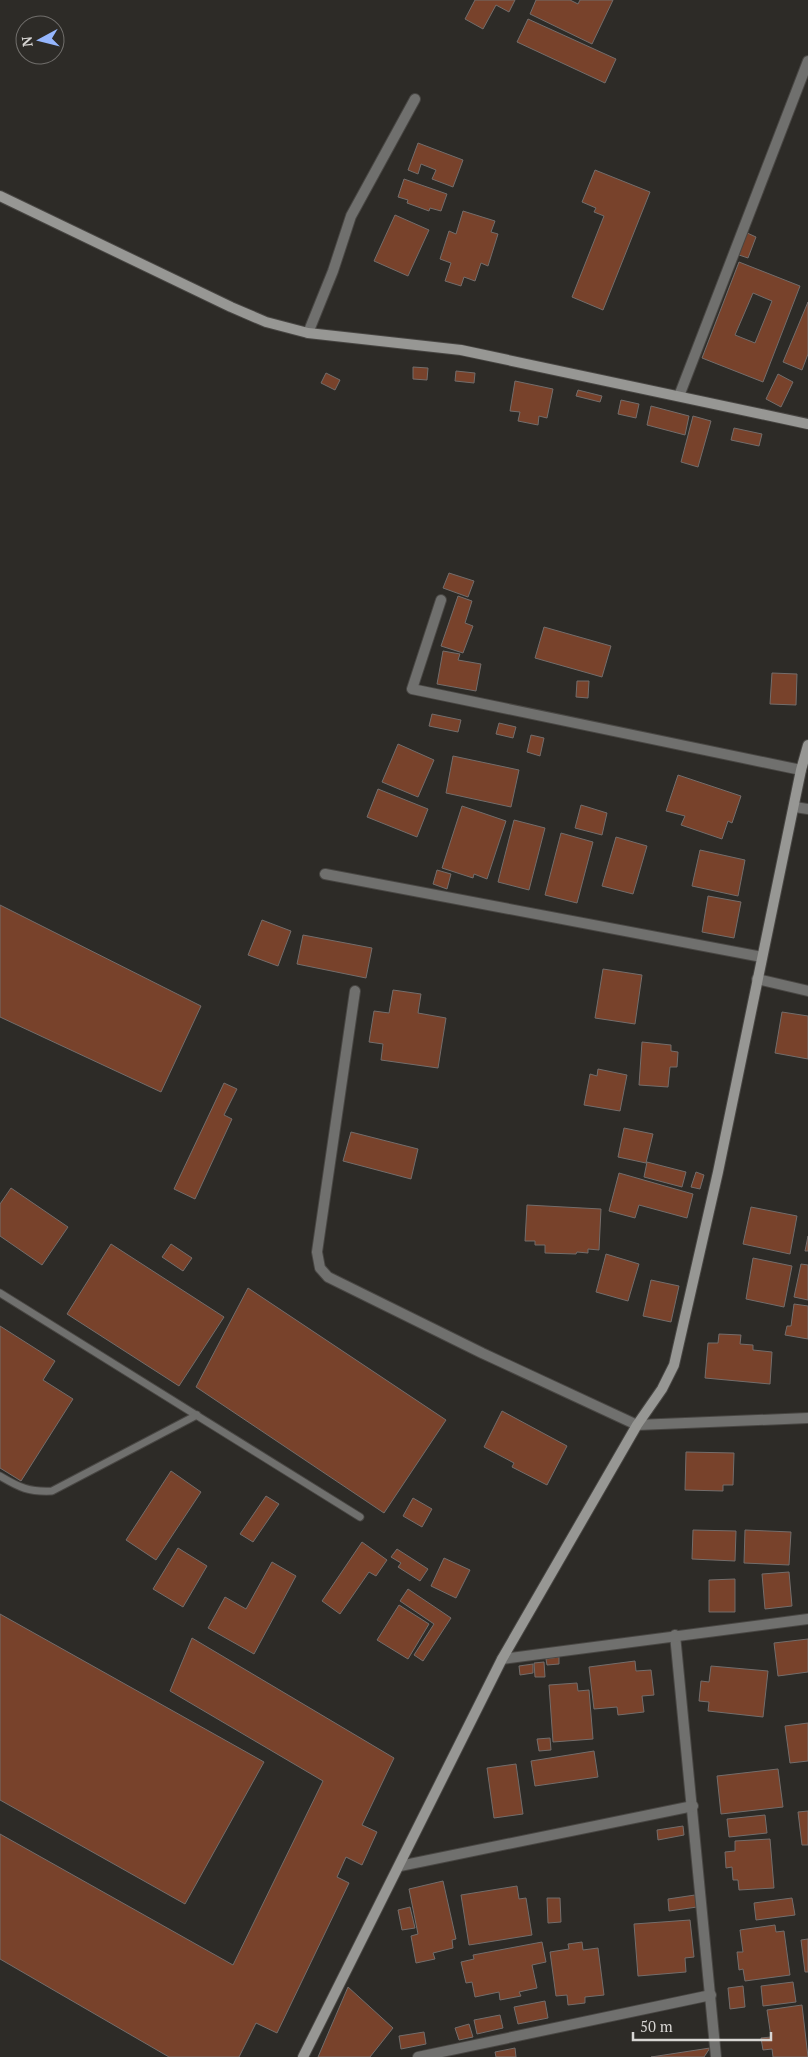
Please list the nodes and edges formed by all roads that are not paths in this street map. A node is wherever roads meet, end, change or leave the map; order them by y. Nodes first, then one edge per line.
1 (808, 61) edge
2 (415, 99) dead end
3 (0, 196) edge
4 (308, 333) junction
5 (679, 396) junction
6 (808, 424) edge
7 (441, 600) dead end
8 (808, 744) edge
9 (801, 770) junction
10 (795, 807) junction
11 (808, 809) edge
12 (325, 874) dead end
13 (762, 957) junction
14 (757, 979) junction
15 (355, 991) dead end
16 (808, 991) edge
17 (0, 1292) edge
18 (196, 1415) junction
19 (808, 1418) edge
20 (637, 1426) junction
21 (0, 1476) edge
22 (360, 1517) dead end
23 (808, 1619) edge
24 (675, 1635) junction
25 (502, 1659) junction
26 (693, 1806) junction
27 (400, 1866) junction
28 (711, 1995) junction
29 (303, 2057) edge
30 (418, 2057) edge
31 (716, 2057) edge

1 - 5 street
2 - 4 street
3 - 4 street
4 - 5 street
5 - 6 street
7 - 9 street
8 - 9 street
9 - 10 street
10 - 11 street
10 - 13 street
12 - 13 street
13 - 14 street
14 - 16 street
14 - 20 street
15 - 20 street
17 - 18 lane
18 - 21 lane
18 - 22 lane
19 - 20 street
20 - 25 street
23 - 24 street
24 - 25 street
24 - 26 street
25 - 27 street
26 - 27 street
26 - 28 street
27 - 29 street
28 - 30 street
28 - 31 street

